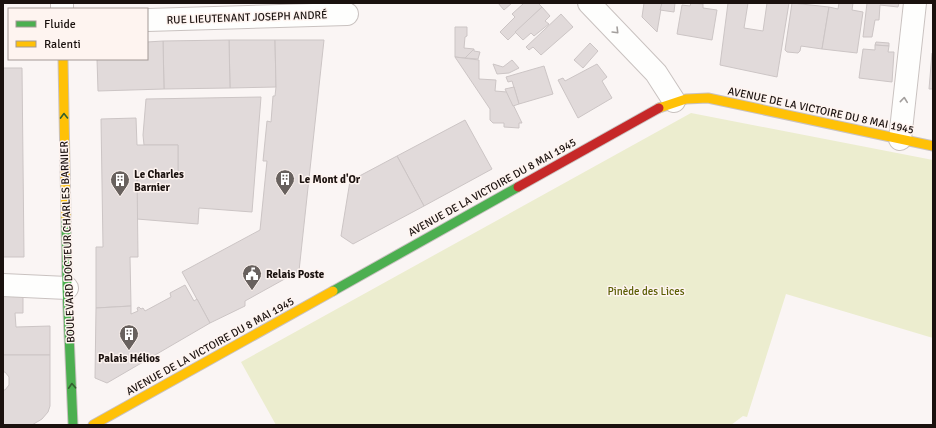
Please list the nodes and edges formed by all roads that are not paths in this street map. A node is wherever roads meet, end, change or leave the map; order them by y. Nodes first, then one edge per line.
1 (589, 3) edge
2 (915, 3) edge
3 (347, 14) dead end
4 (148, 20) edge
5 (63, 60) edge
6 (674, 102) junction
7 (900, 139) junction
8 (933, 146) edge
9 (3, 285) edge
10 (67, 288) junction
11 (73, 425) edge
12 (93, 425) edge

1 -> 6 street
7 -> 2 street
3 - 4 street, RUE LIEUTENANT JOSEPH ANDRÉ
10 -> 5 street, BOULEVARD DOCTEUR CHARLES BARNIER
6 - 7 street, AVENUE DE LA VICTOIRE DU 8 MAI 1945
6 - 12 street, AVENUE DE LA VICTOIRE DU 8 MAI 1945
7 - 8 street, AVENUE DE LA VICTOIRE DU 8 MAI 1945
9 - 10 street
11 -> 10 street, BOULEVARD DOCTEUR CHARLES BARNIER

